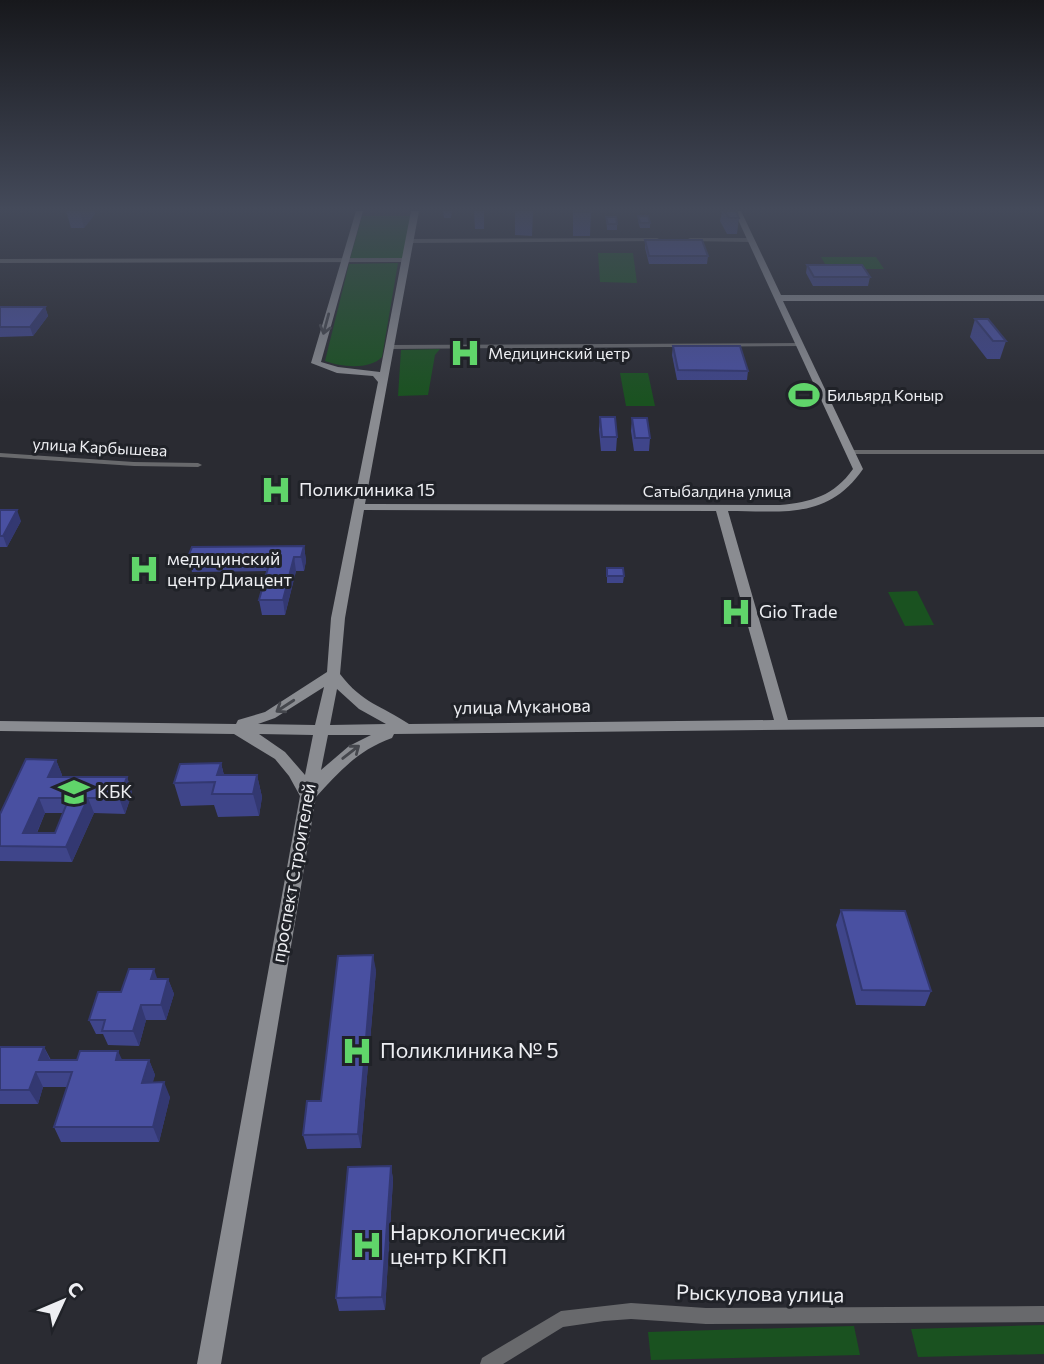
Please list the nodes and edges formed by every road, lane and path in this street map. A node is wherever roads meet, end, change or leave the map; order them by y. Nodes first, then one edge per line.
1 (340, 275) edge
2 (404, 275) edge
3 (765, 275) edge
4 (776, 298) junction
5 (1044, 298) edge
6 (800, 345) junction
7 (389, 352) junction
8 (349, 370) junction
9 (384, 383) junction
10 (850, 452) junction
11 (1044, 452) edge
12 (0, 455) edge
13 (198, 466) dead end
14 (361, 507) junction
15 (721, 508) junction
16 (333, 674) junction
17 (1044, 722) edge
18 (782, 723) junction
19 (0, 726) edge
20 (232, 727) junction
21 (407, 728) junction
22 (322, 730) junction
23 (307, 796) junction
24 (1044, 1314) edge
25 (209, 1364) edge
26 (488, 1364) edge

1 -> 8 main road
2 - 7 main road, проспект Строителей
3 - 4 main road, Сатыбалдина улица
4 - 5 main road
4 - 6 main road, Сатыбалдина улица
6 - 7 street
6 - 10 main road, Сатыбалдина улица
7 - 8 main road
7 - 9 main road, проспект Строителей
8 - 9 main road
9 - 14 main road, проспект Строителей
10 - 11 street
10 - 15 main road, Сатыбалдина улица
12 - 13 street, улица Карбышева
14 - 15 main road, Сатыбалдина улица
14 - 16 main road, проспект Строителей
15 - 18 main road
16 -> 20 main road
16 - 21 main road
16 - 22 main road, проспект Строителей
17 - 18 main road, улица Муканова
18 - 21 main road, улица Муканова
19 - 20 main road, улица Муканова
20 - 22 main road, улица Муканова
20 - 23 main road
21 - 22 main road, улица Муканова
23 -> 21 main road
22 - 23 main road, проспект Строителей
23 - 25 main road, проспект Строителей
24 - 26 street, Рыскулова улица

